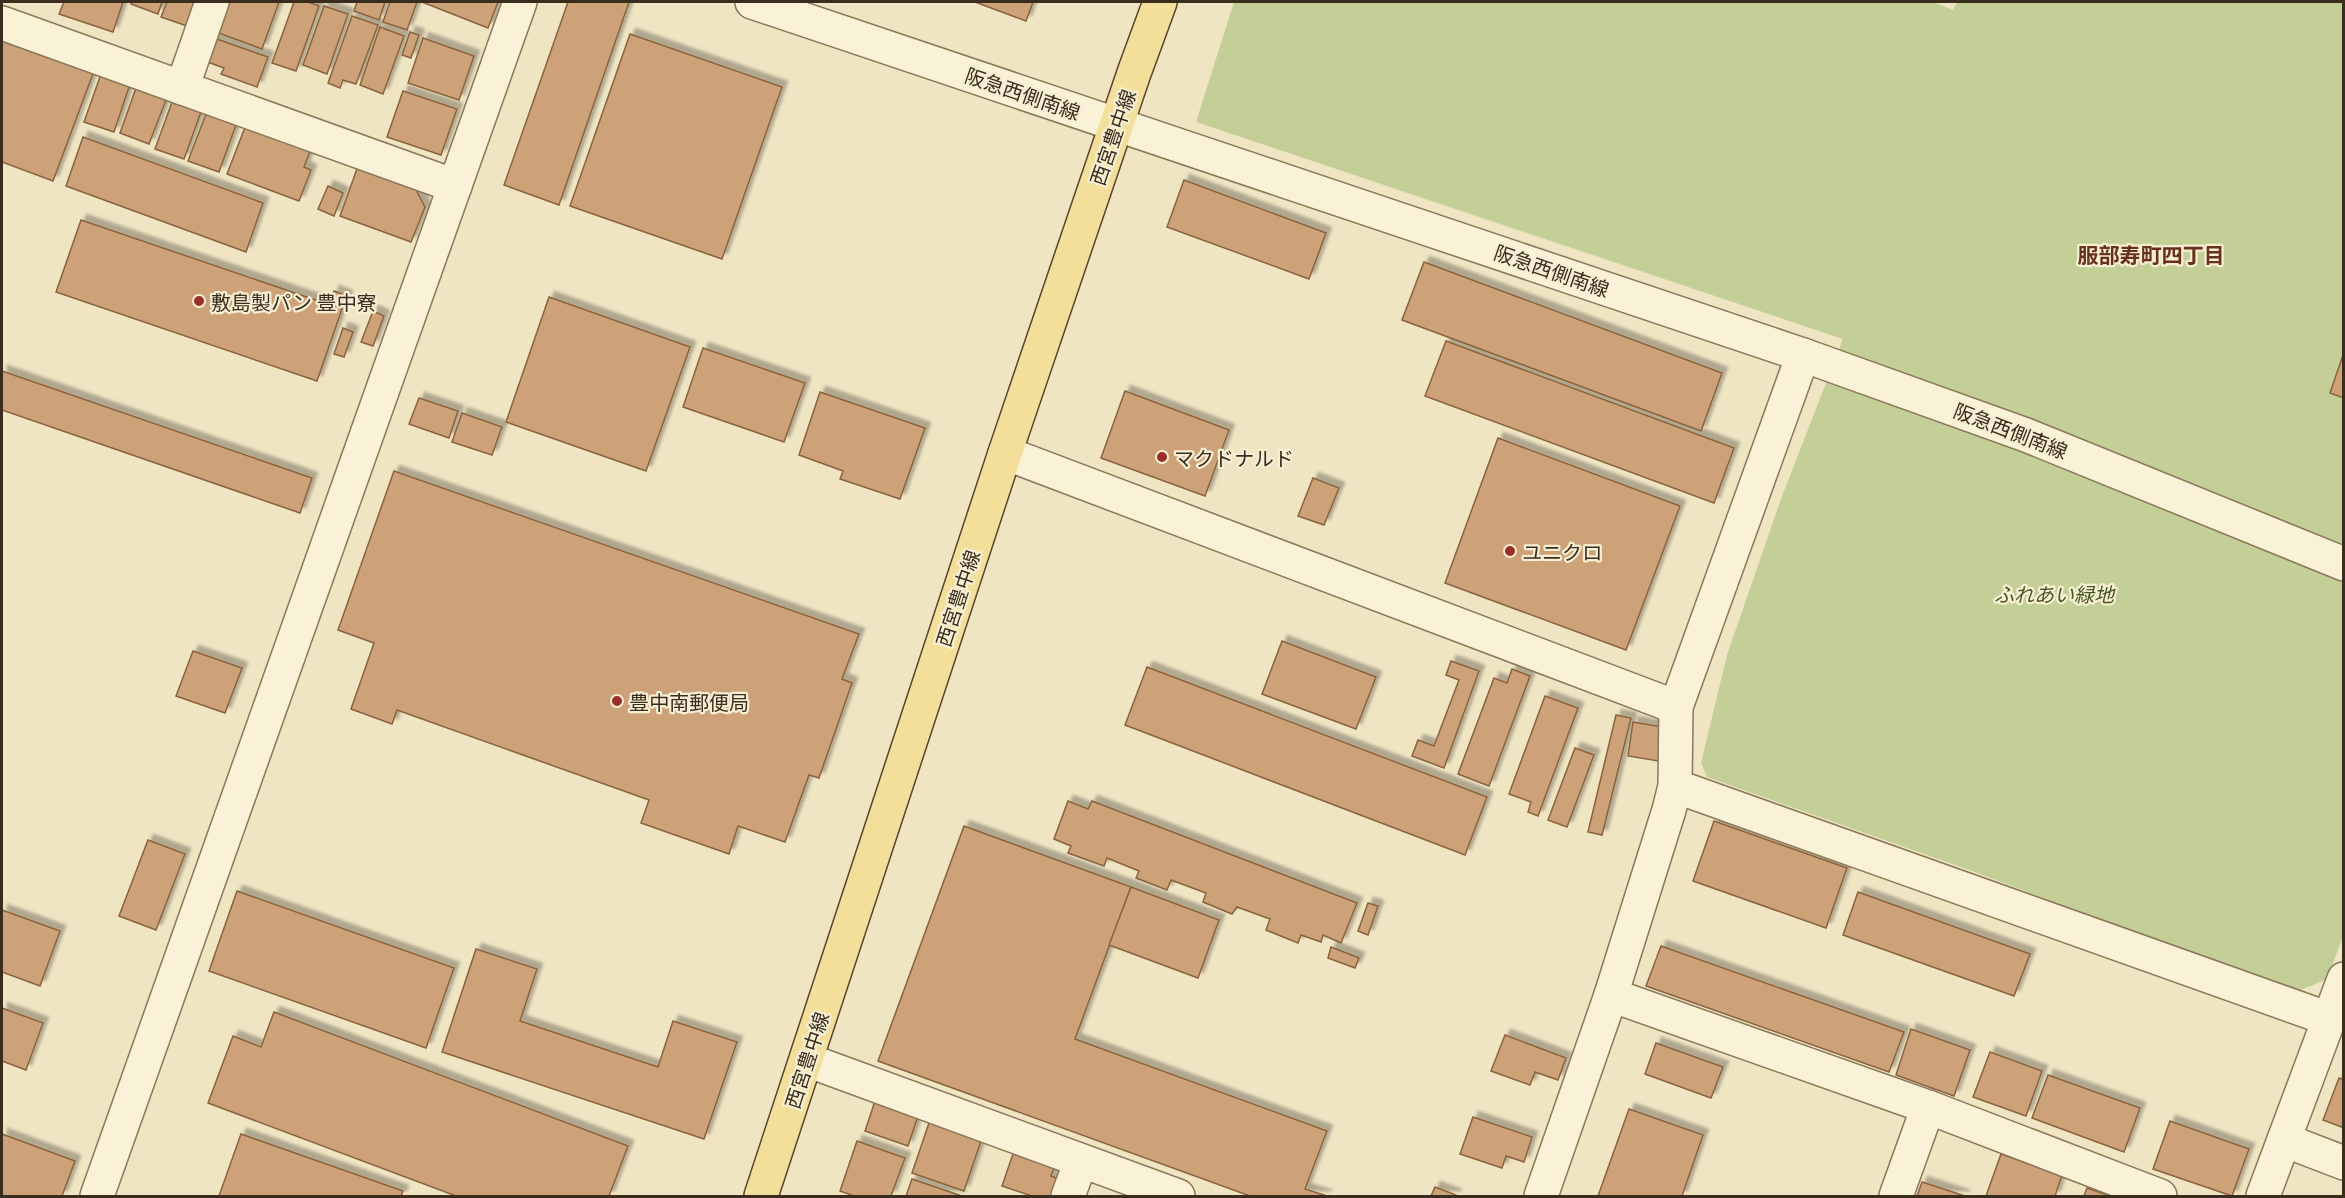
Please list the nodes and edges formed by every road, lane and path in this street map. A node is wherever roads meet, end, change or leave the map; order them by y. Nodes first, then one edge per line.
1 (213, 2) edge
2 (520, 2) edge
3 (752, 2) edge
4 (1160, 2) edge
5 (2, 23) edge
6 (182, 88) junction
7 (1116, 124) junction
8 (454, 186) junction
9 (1803, 355) junction
10 (1005, 453) junction
11 (2343, 564) edge
12 (1676, 707) junction
13 (1675, 786) junction
14 (2343, 979) edge
15 (1611, 995) junction
16 (2329, 1019) junction
17 (807, 1060) junction
18 (1928, 1107) junction
19 (2284, 1140) junction
20 (1081, 1161) junction
21 (2343, 1163) edge
22 (97, 1197) edge
23 (761, 1197) edge
24 (1068, 1197) edge
25 (1178, 1197) edge
26 (1541, 1197) edge
27 (1896, 1197) edge
28 (2160, 1197) edge
29 (2263, 1197) edge

1 - 6 street
2 - 8 street
3 - 7 street, 阪急西側南線
4 - 7 main road, 西宮豊中線
5 - 6 street
6 - 8 street
7 - 9 street, 阪急西側南線
7 - 10 main road, 西宮豊中線
8 - 22 street
9 - 11 street, 阪急西側南線
9 - 12 street
10 - 12 street
10 - 17 main road, 西宮豊中線
12 - 13 street
13 - 15 street
13 - 16 street
14 - 16 street
15 - 18 street
15 - 26 street
16 - 19 street
17 - 20 street
17 - 23 main road, 西宮豊中線
18 - 27 street
18 - 28 street
19 - 21 street
19 - 29 street
20 - 24 street
20 - 25 street

